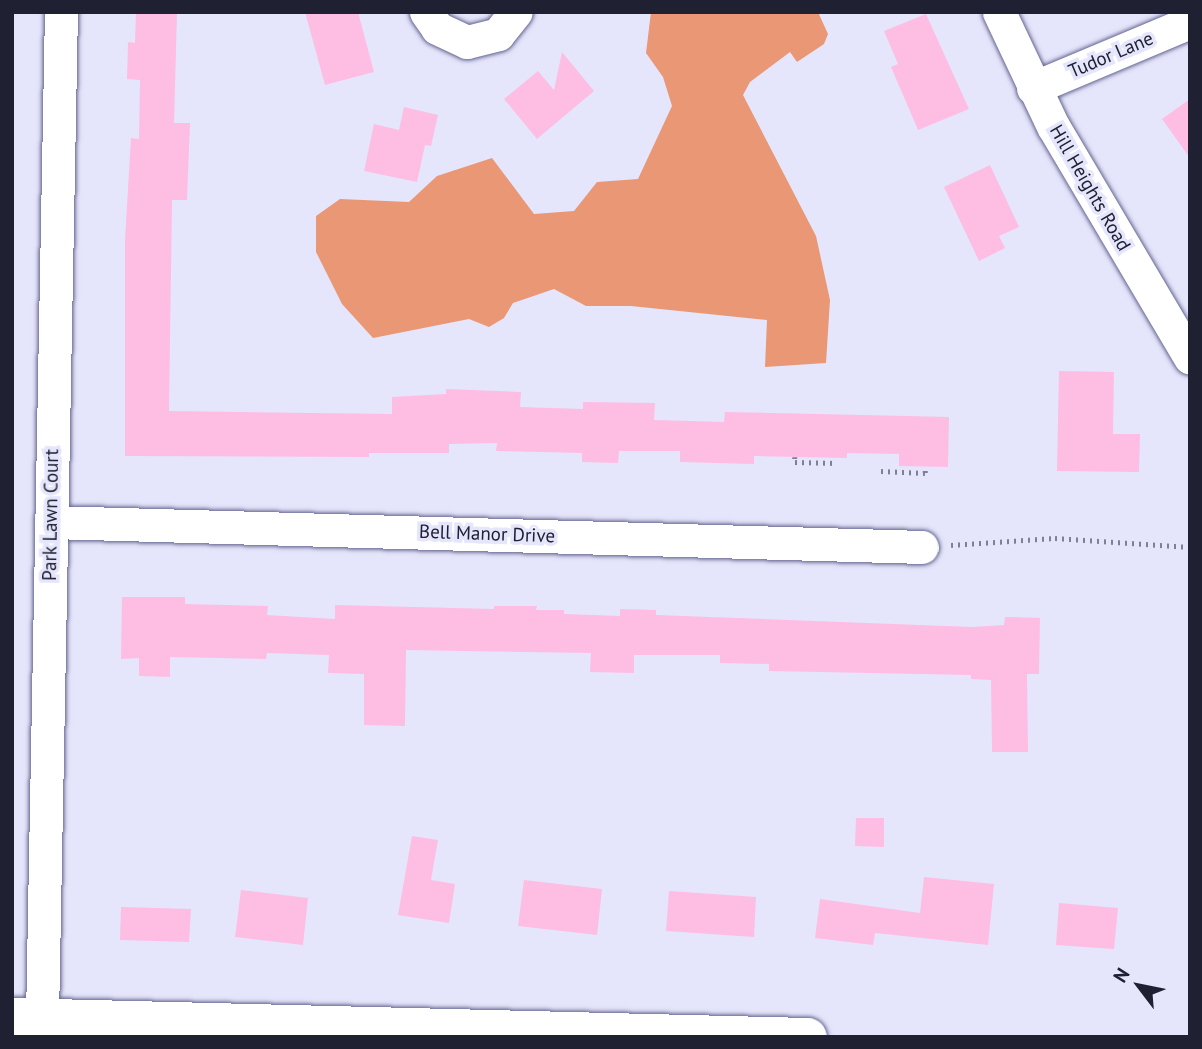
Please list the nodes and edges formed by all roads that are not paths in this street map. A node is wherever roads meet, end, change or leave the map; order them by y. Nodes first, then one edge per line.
1 (61, 12) edge
2 (426, 12) edge
3 (516, 12) edge
4 (999, 12) edge
5 (1190, 22) edge
6 (1033, 88) junction
7 (1190, 358) edge
8 (51, 523) junction
9 (922, 547) road end
10 (27, 1018) edge
11 (632, 1035) edge
12 (808, 1037) edge

1 - 8 street, Park Lawn Court
2 - 3 street
4 - 6 street, Hill Heights Road
5 - 6 street, Tudor Lane
6 - 7 street, Hill Heights Road
8 - 9 street, Bell Manor Drive
8 - 10 street, Park Lawn Court
10 - 11 street
11 - 12 street

